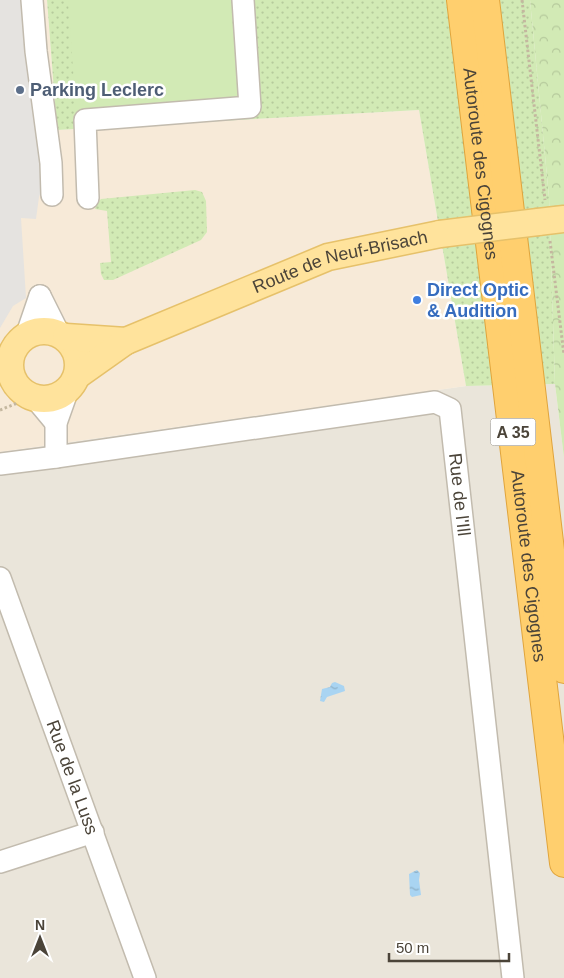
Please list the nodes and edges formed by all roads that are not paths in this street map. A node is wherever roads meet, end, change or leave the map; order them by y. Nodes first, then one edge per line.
1 (32, 0) edge
2 (243, 0) edge
3 (461, 0) edge
4 (485, 0) edge
5 (52, 194) dead end
6 (88, 198) dead end
7 (550, 221) edge
8 (27, 334) junction
9 (62, 335) junction
10 (126, 341) junction
11 (3, 368) edge
12 (72, 383) junction
13 (22, 397) edge
14 (56, 423) junction
15 (56, 457) junction
16 (0, 464) edge
17 (0, 578) edge
18 (564, 669) edge
19 (93, 832) junction
20 (0, 862) edge
21 (564, 863) edge
22 (146, 978) edge
23 (513, 978) edge

1 - 5 street
2 - 6 street
3 - 21 highway, Autoroute des Cigognes / A 35
4 - 18 highway, Autoroute des Cigognes / A 35
7 - 10 main road, Route de Neuf-Brisach, bridge
8 - 9 main road
8 - 9 street
8 - 11 main road
9 - 10 main road, Route de Neuf-Brisach
9 - 12 main road
10 - 12 main road, Route de Neuf-Brisach
11 - 13 main road
12 - 13 main road
12 - 14 street
13 - 14 street
14 - 15 street
15 - 16 street, Rue de l'Ill
15 - 23 street, Rue de l'Ill
17 - 19 street, Rue de la Luss
19 - 20 street
19 - 22 street, Rue de la Luss

